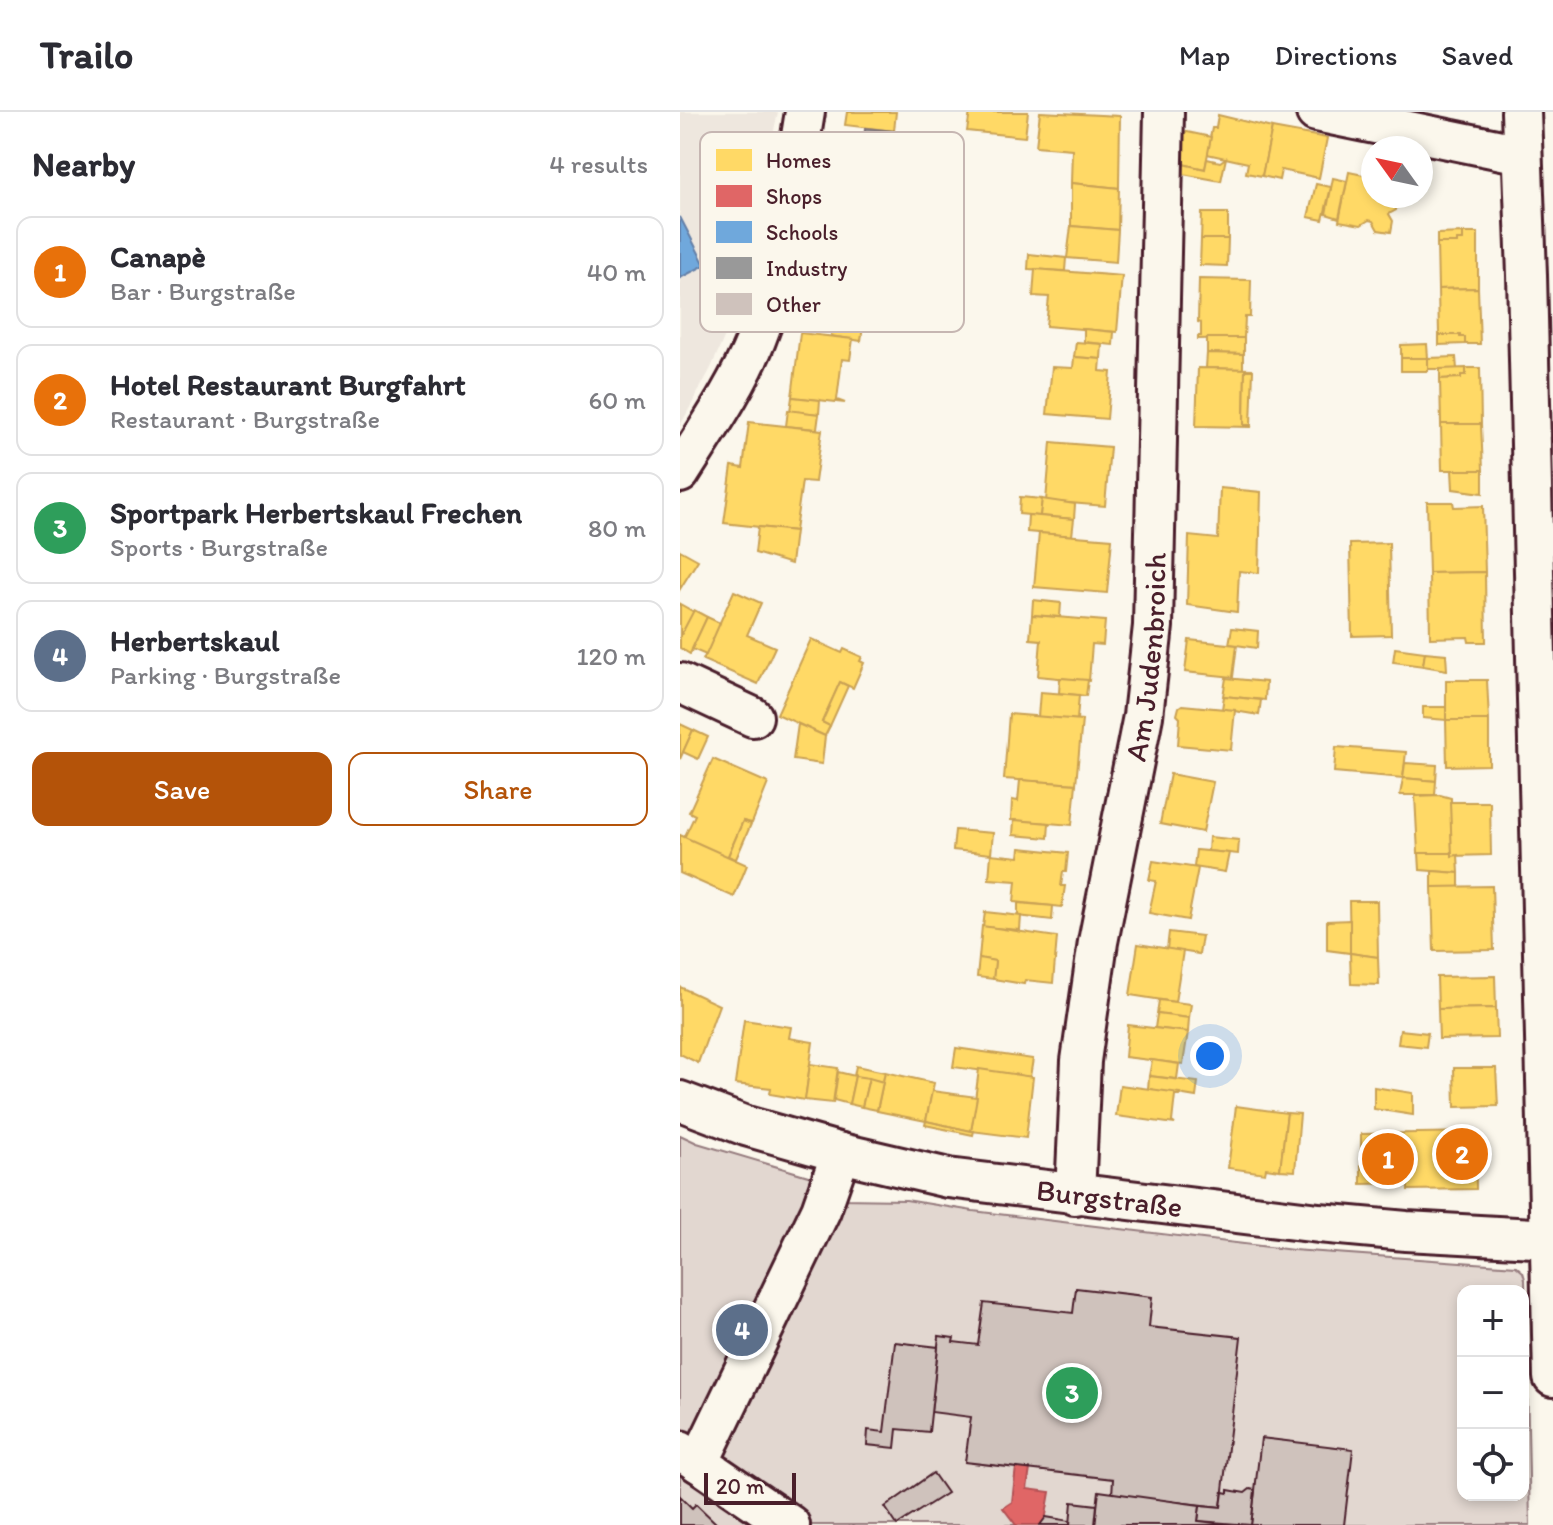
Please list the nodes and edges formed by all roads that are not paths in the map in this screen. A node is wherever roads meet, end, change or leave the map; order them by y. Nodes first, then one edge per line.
1 (805, 112) edge
2 (1164, 112) edge
3 (1316, 112) edge
4 (1521, 112) edge
5 (801, 132) edge
6 (1521, 154) junction
7 (1540, 276) edge
8 (759, 332) edge
9 (680, 473) edge
10 (680, 683) edge
11 (753, 717) dead end
12 (680, 1101) edge
13 (841, 1153) junction
14 (1075, 1195) junction
15 (1552, 1239) edge
16 (1553, 1377) edge
17 (690, 1456) edge
18 (790, 1525) edge

1 - 5 street
2 - 14 street, Am Judenbroich
3 - 6 street
4 - 6 street
6 - 7 street
7 - 15 street
8 - 9 street
10 - 11 street
12 - 13 street, Burgstraße
13 - 14 street, Burgstraße
13 - 17 street
14 - 15 street, Burgstraße
15 - 16 street
17 - 18 street

